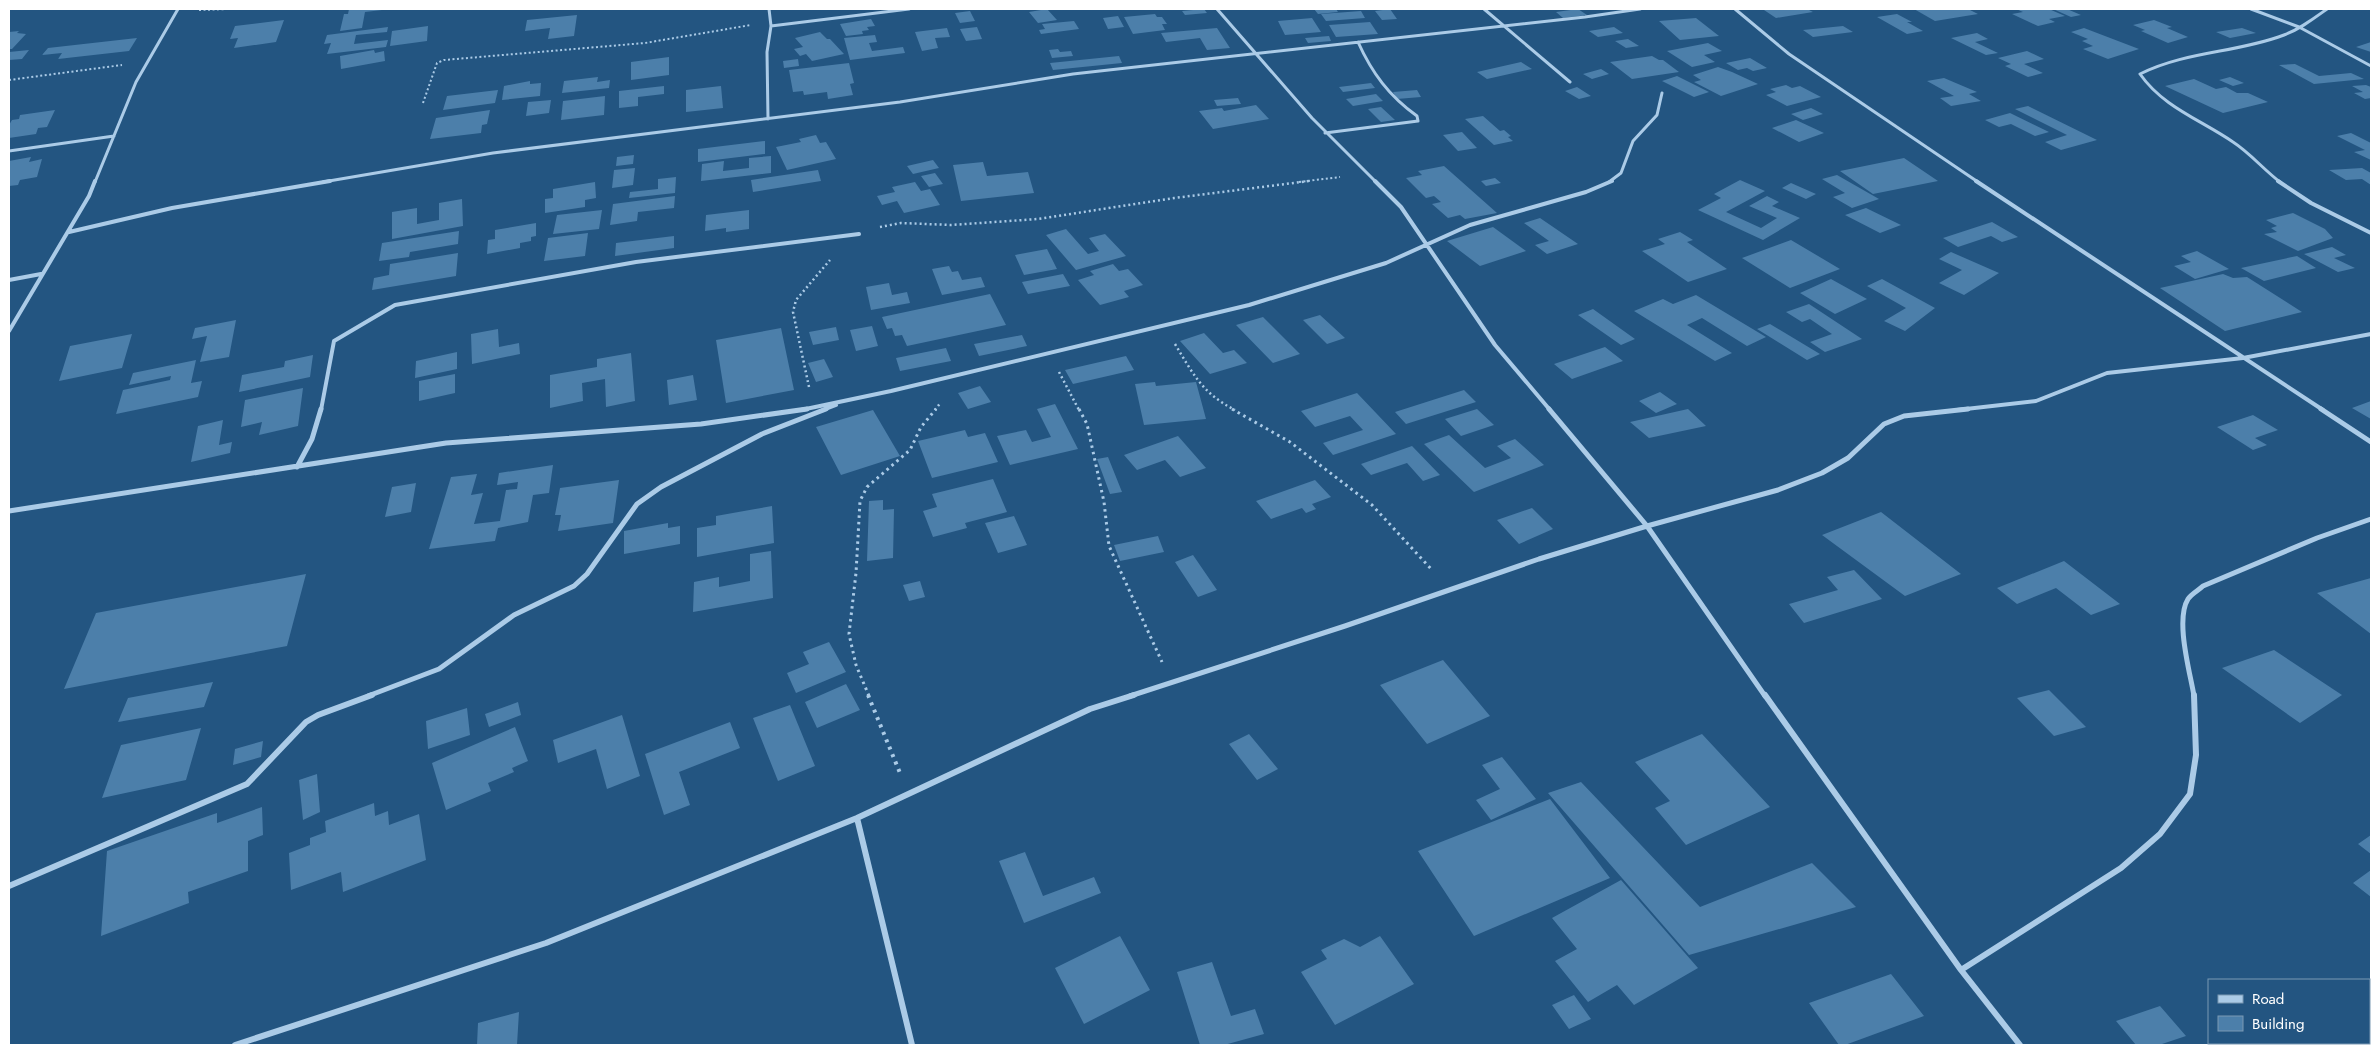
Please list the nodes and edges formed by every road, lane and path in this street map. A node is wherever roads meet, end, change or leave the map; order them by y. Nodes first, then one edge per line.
1 (177, 9) edge
2 (229, 9) edge
3 (768, 9) edge
4 (909, 9) edge
5 (1218, 9) edge
6 (1484, 9) edge
7 (1640, 9) edge
8 (1735, 9) edge
9 (2252, 9) edge
10 (2327, 9) edge
11 (771, 24) junction
12 (1502, 26) junction
13 (2299, 27) junction
14 (1358, 42) junction
15 (1255, 55) junction
16 (147, 62) junction
17 (2371, 66) edge
18 (9, 80) edge
19 (1570, 82) dead end
20 (1662, 93) dead end
21 (423, 103) dead end
22 (768, 119) junction
23 (1326, 133) junction
24 (114, 136) junction
25 (9, 151) edge
26 (1368, 174) junction
27 (69, 232) junction
28 (2371, 233) edge
29 (859, 234) junction
30 (1425, 244) junction
31 (41, 274) junction
32 (9, 280) edge
33 (1166, 325) junction
34 (9, 331) edge
35 (2371, 334) edge
36 (1049, 353) junction
37 (2243, 358) junction
38 (964, 373) junction
39 (851, 399) junction
40 (813, 407) junction
41 (2371, 442) edge
42 (296, 468) junction
43 (9, 511) edge
44 (2371, 519) edge
45 (1647, 526) junction
46 (1451, 590) junction
47 (1170, 681) junction
48 (909, 794) junction
49 (857, 818) junction
50 (9, 886) edge
51 (1961, 970) junction
52 (235, 1045) edge
53 (912, 1045) edge
54 (2020, 1045) edge

1 - 2 path
1 - 16 street
3 - 11 street
4 - 11 street
5 - 15 street
6 - 12 street
7 - 12 street
8 - 37 street
9 - 13 street
10 - 13 street
11 - 21 path
11 - 22 street
12 - 14 street
12 - 19 street
13 - 17 street
13 - 28 street
14 - 15 street
14 - 23 street
15 - 22 street
15 - 23 street
16 - 18 path
16 - 24 street
20 - 30 street
22 - 27 street
23 - 26 street
24 - 25 street
24 - 27 street
26 - 29 path
26 - 30 street
27 - 31 street
29 - 40 path
29 - 42 street
30 - 33 street
30 - 45 street
31 - 32 street
31 - 34 street
33 - 36 street
33 - 46 path
35 - 37 street
36 - 38 street
36 - 47 path
37 - 41 street
37 - 45 street
38 - 39 street
38 - 48 path
39 - 40 street
39 - 50 street
40 - 42 street
42 - 43 street
44 - 51 street
45 - 46 street
45 - 51 street
46 - 47 street
47 - 48 street
48 - 49 street
49 - 52 street
49 - 53 street
51 - 54 street

